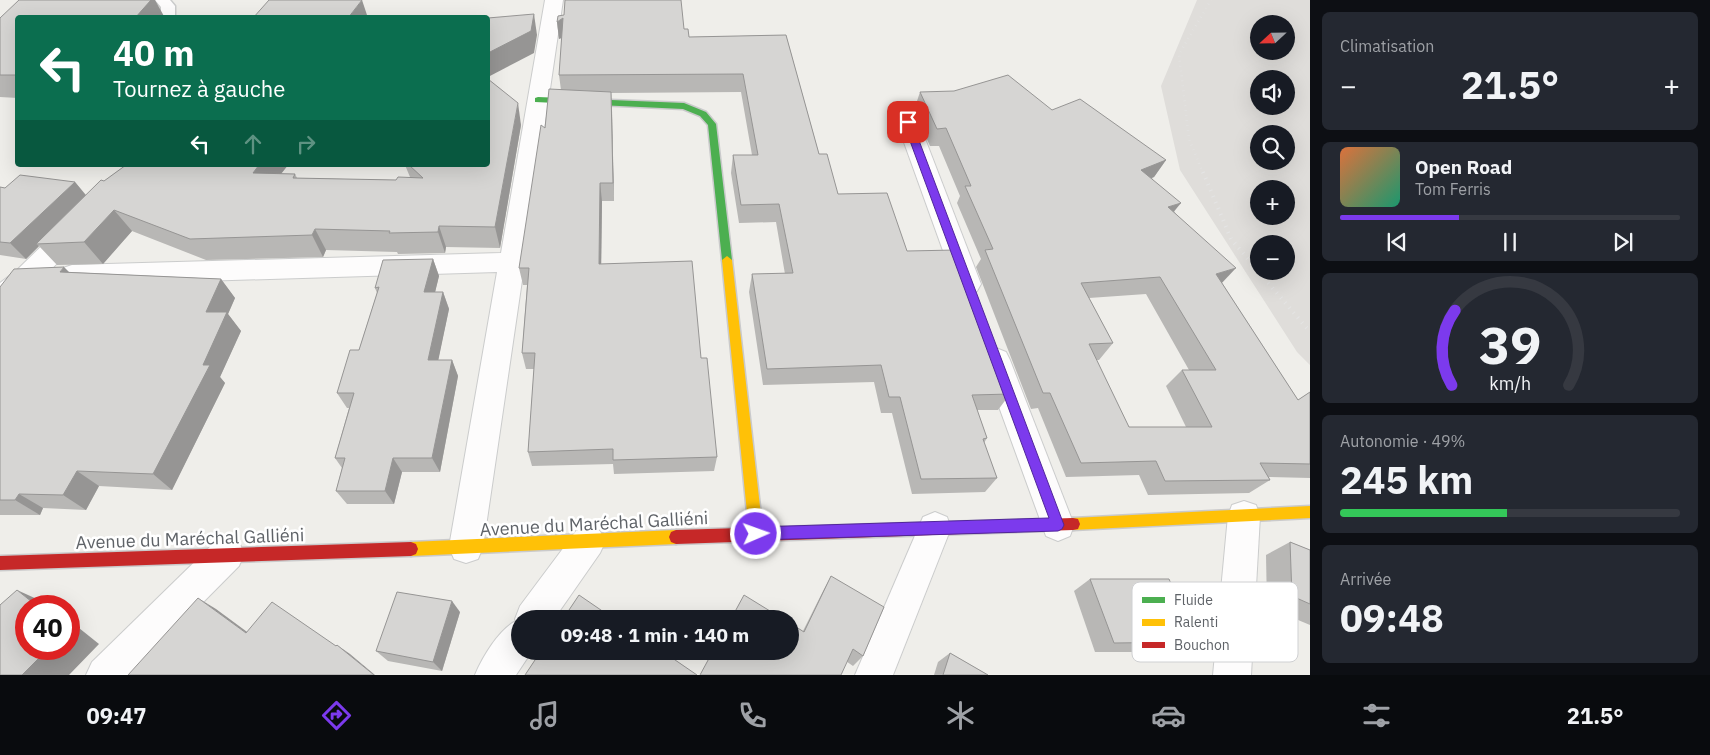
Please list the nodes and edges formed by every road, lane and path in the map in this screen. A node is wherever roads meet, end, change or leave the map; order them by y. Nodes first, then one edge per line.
1 (162, 0) edge
2 (554, 0) edge
3 (168, 15) edge
4 (538, 100) junction
5 (908, 122) dead end
6 (92, 212) edge
7 (513, 262) junction
8 (26, 277) junction
9 (0, 297) edge
10 (977, 310) edge
11 (988, 338) edge
12 (1310, 512) edge
13 (1244, 516) junction
14 (1058, 525) junction
15 (935, 528) junction
16 (756, 534) junction
17 (588, 542) junction
18 (466, 547) junction
19 (227, 554) junction
20 (0, 563) edge
21 (1239, 582) edge
22 (539, 610) edge
23 (511, 651) edge
24 (1233, 662) edge
25 (105, 675) edge
26 (494, 675) edge
27 (874, 675) edge
28 (1232, 675) edge

1 - 3 lane
2 - 4 street
4 - 7 street
4 - 16 street
5 - 10 street
6 - 8 street
7 - 8 street
7 - 18 street
8 - 9 street
11 - 14 street
12 - 13 street, Avenue du Maréchal Galliéni
13 - 14 street, Avenue du Maréchal Galliéni
13 - 21 street
14 - 15 street, Avenue du Maréchal Galliéni
15 - 16 street, Avenue du Maréchal Galliéni
15 - 27 street
16 - 17 street, Avenue du Maréchal Galliéni
17 - 18 street, Avenue du Maréchal Galliéni
17 - 22 street
18 - 19 street, Avenue du Maréchal Galliéni
19 - 20 street, Avenue du Maréchal Galliéni
19 - 25 street
23 - 26 street
24 - 28 street

